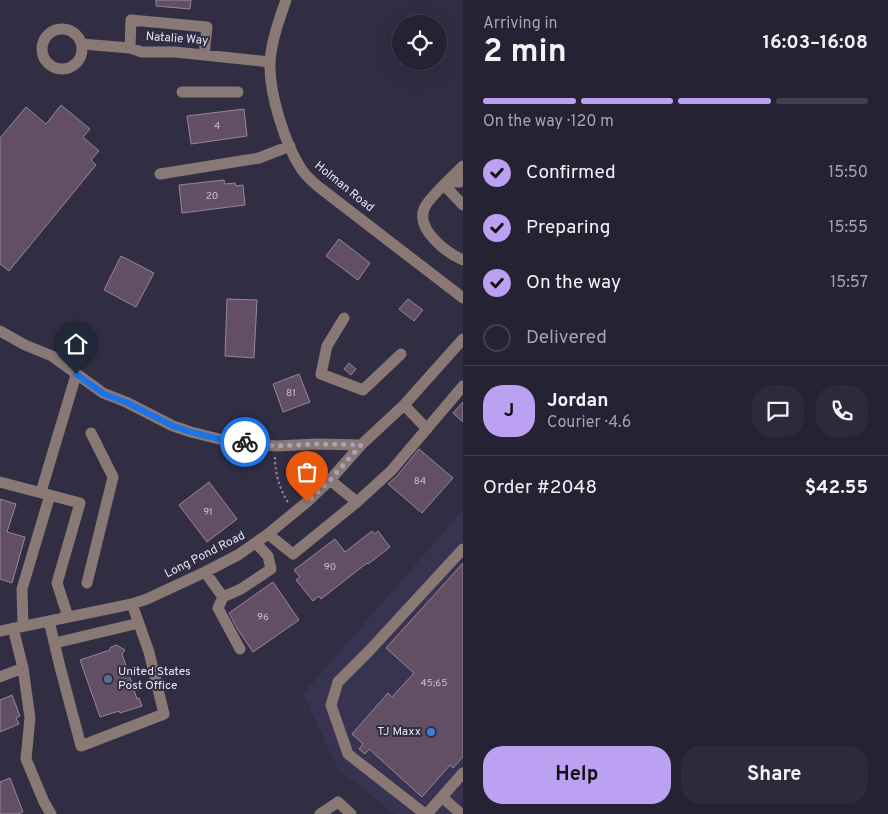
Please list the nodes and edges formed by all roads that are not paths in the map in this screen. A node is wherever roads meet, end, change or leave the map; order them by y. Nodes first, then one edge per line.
1 (286, 0) edge
2 (82, 44) dead end
3 (130, 48) junction
4 (204, 55) junction
5 (270, 62) junction
6 (182, 92) dead end
7 (238, 92) dead end
8 (290, 146) junction
9 (463, 166) edge
10 (160, 174) dead end
11 (463, 180) edge
12 (446, 184) junction
13 (463, 205) edge
14 (463, 260) edge
15 (463, 298) edge
16 (344, 318) dead end
17 (0, 331) edge
18 (462, 342) edge
19 (401, 354) dead end
20 (76, 374) junction
21 (463, 386) edge
22 (404, 406) junction
23 (427, 429) junction
24 (91, 433) dead end
25 (361, 445) junction
26 (330, 480) junction
27 (0, 482) edge
28 (45, 493) junction
29 (357, 502) junction
30 (268, 534) junction
31 (256, 543) junction
32 (463, 549) edge
33 (205, 572) junction
34 (87, 583) dead end
35 (223, 597) junction
36 (132, 604) junction
37 (68, 617) junction
38 (49, 621) junction
39 (139, 622) junction
40 (18, 627) junction
41 (0, 631) edge
42 (55, 643) junction
43 (240, 649) dead end
44 (23, 668) junction
45 (0, 677) edge
46 (463, 773) edge
47 (442, 797) junction
48 (51, 814) edge
49 (320, 814) edge
50 (350, 814) edge
51 (426, 814) edge
52 (461, 814) edge

1 - 5 street, Holman Road
2 - 3 street, Natalie Way
3 - 4 street, Natalie Way
3 - 4 street
4 - 5 street, Natalie Way
5 - 8 street, Holman Road
6 - 7 street
8 - 10 street
8 - 15 street, Holman Road
9 - 12 street
11 - 12 street
12 - 13 street
12 - 14 street
16 - 19 street
17 - 20 street
18 - 22 street, Long Pond Road
20 - 25 street
20 - 28 street
21 - 23 street
22 - 23 street
22 - 25 street, Long Pond Road
23 - 29 street
24 - 34 street
25 - 26 street, Long Pond Road
26 - 29 street
26 - 30 street, Long Pond Road
27 - 28 street
28 - 37 street
28 - 40 street
29 - 30 street
30 - 31 street, Long Pond Road
31 - 33 street, Long Pond Road
31 - 35 street
32 - 51 street
33 - 35 street
33 - 36 street, Long Pond Road
35 - 43 street
36 - 37 street, Long Pond Road
36 - 39 street
37 - 38 street, Long Pond Road
38 - 40 street, Long Pond Road
38 - 42 street
39 - 42 street
39 - 42 street
40 - 41 street, Long Pond Road
40 - 44 street
44 - 45 street
44 - 48 street
46 - 47 street
47 - 51 street
47 - 52 street
49 - 50 street

